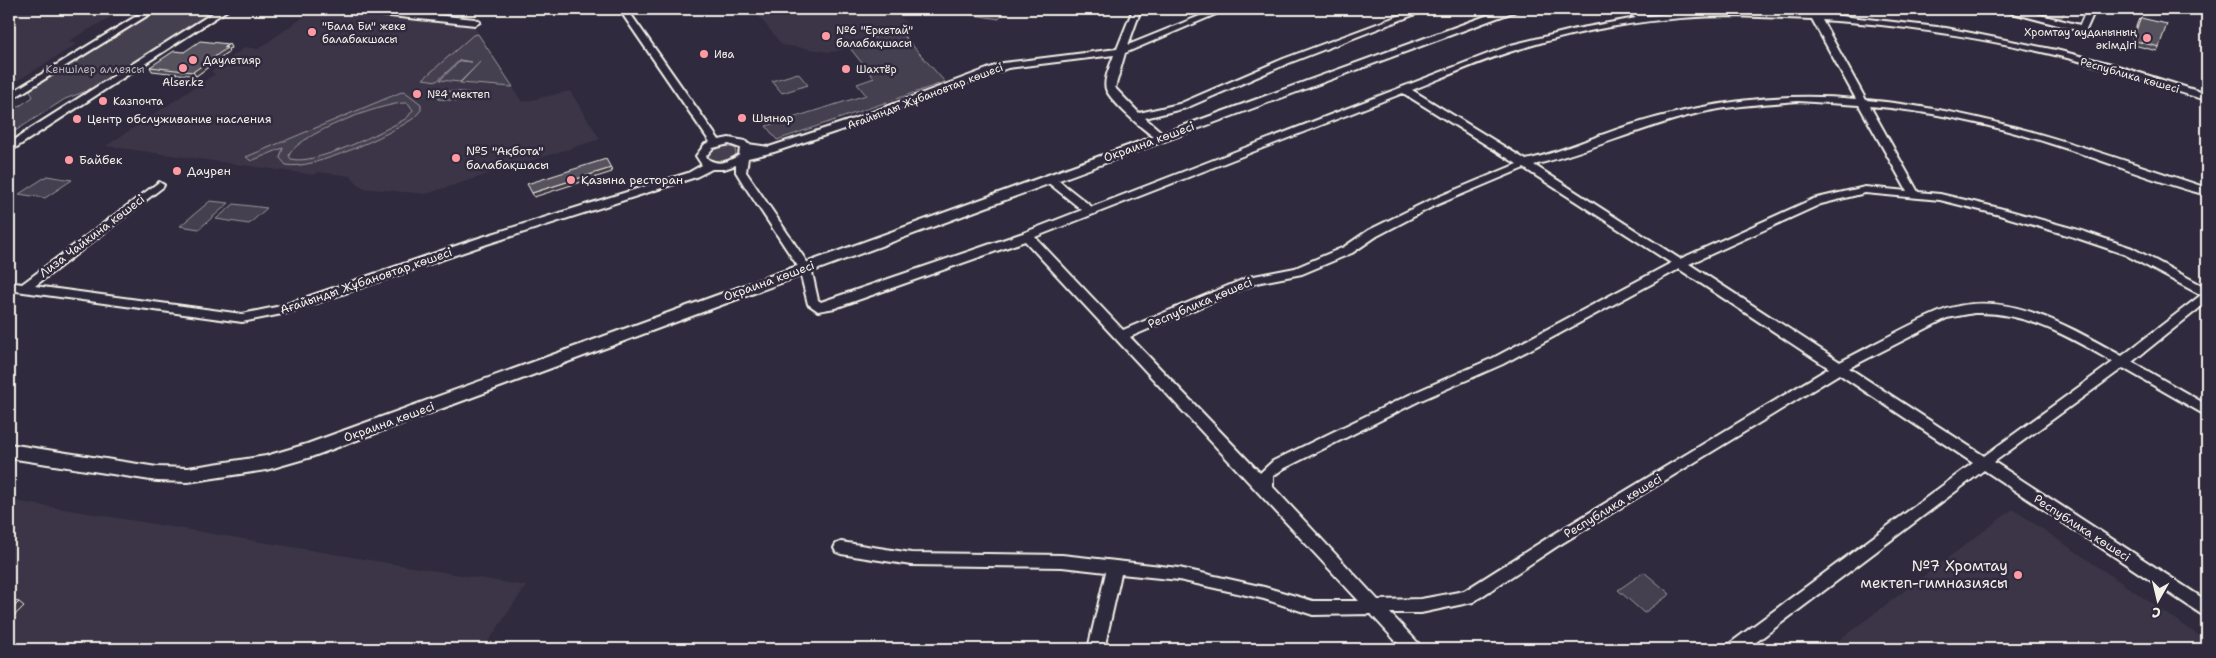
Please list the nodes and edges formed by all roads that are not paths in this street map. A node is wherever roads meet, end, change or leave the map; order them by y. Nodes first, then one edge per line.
1 (154, 9) edge
2 (225, 9) edge
3 (353, 9) edge
4 (623, 9) edge
5 (1137, 9) edge
6 (1224, 9) edge
7 (1425, 9) edge
8 (1515, 9) edge
9 (1625, 9) edge
10 (2008, 9) edge
11 (2089, 9) edge
12 (1815, 16) junction
13 (1646, 19) junction
14 (475, 22) dead end
15 (1119, 52) junction
16 (1403, 89) junction
17 (9, 98) edge
18 (2207, 98) edge
19 (1865, 102) junction
20 (1137, 116) junction
21 (1162, 138) junction
22 (716, 143) junction
23 (9, 149) edge
24 (743, 154) junction
25 (1525, 164) junction
26 (711, 165) junction
27 (728, 165) junction
28 (741, 172) junction
29 (1050, 179) junction
30 (159, 185) dead end
31 (2207, 192) edge
32 (1914, 194) junction
33 (1090, 211) junction
34 (1026, 236) junction
35 (1679, 264) junction
36 (805, 268) junction
37 (9, 286) edge
38 (24, 288) junction
39 (2207, 294) edge
40 (1121, 336) junction
41 (2123, 362) junction
42 (1840, 368) junction
43 (2207, 411) edge
44 (9, 451) edge
45 (1982, 464) junction
46 (1266, 489) junction
47 (841, 548) dead end
48 (1115, 567) junction
49 (1375, 609) junction
50 (2207, 609) edge
51 (1096, 649) edge
52 (1413, 649) edge
53 (1735, 649) edge

1 - 17 street
2 - 23 street
3 - 14 street
4 - 22 street
5 - 15 street
6 - 15 street, Ағайынды Жұбановтар көшесі
7 - 20 street
8 - 21 main road, Окраина көшесі
9 - 13 street
10 - 11 street
12 - 13 street, Республика көшесі
12 - 18 street, Республика көшесі
12 - 19 street
13 - 16 street, Республика көшесі
15 - 20 street
15 - 24 street, Ағайынды Жұбановтар көшесі
16 - 25 street, Республика көшесі
16 - 33 street, Республика көшесі
19 - 25 street, Республика көшесі
19 - 31 street, Республика көшесі
19 - 32 street
20 - 21 street
21 - 29 main road, Окраина көшесі
22 - 24 street
22 - 26 street
24 - 27 street
24 - 28 street
25 - 35 street, Республика көшесі
25 - 40 street, Республика көшесі
26 - 27 street
26 - 38 street, Ағайынды Жұбановтар көшесі
27 - 28 street
28 - 36 street
29 - 33 street
29 - 36 main road, Окраина көшесі
30 - 38 street, Лиза Чайкина көшесі
32 - 35 street
32 - 39 street
33 - 34 street, Республика көшесі
34 - 36 street, Республика көшесі
34 - 40 street
35 - 42 street, Республика көшесі
35 - 46 street
36 - 44 main road, Окраина көшесі
37 - 38 street, Ағайынды Жұбановтар көшесі
39 - 41 street
40 - 46 street
41 - 42 street, Республика көшесі
41 - 43 street, Республика көшесі
41 - 45 street
42 - 45 street, Республика көшесі
42 - 49 street, Республика көшесі
45 - 50 street, Республика көшесі
45 - 53 street
46 - 49 street
47 - 48 street, Республика көшесі
48 - 49 street, Республика көшесі
48 - 51 street
49 - 52 street

